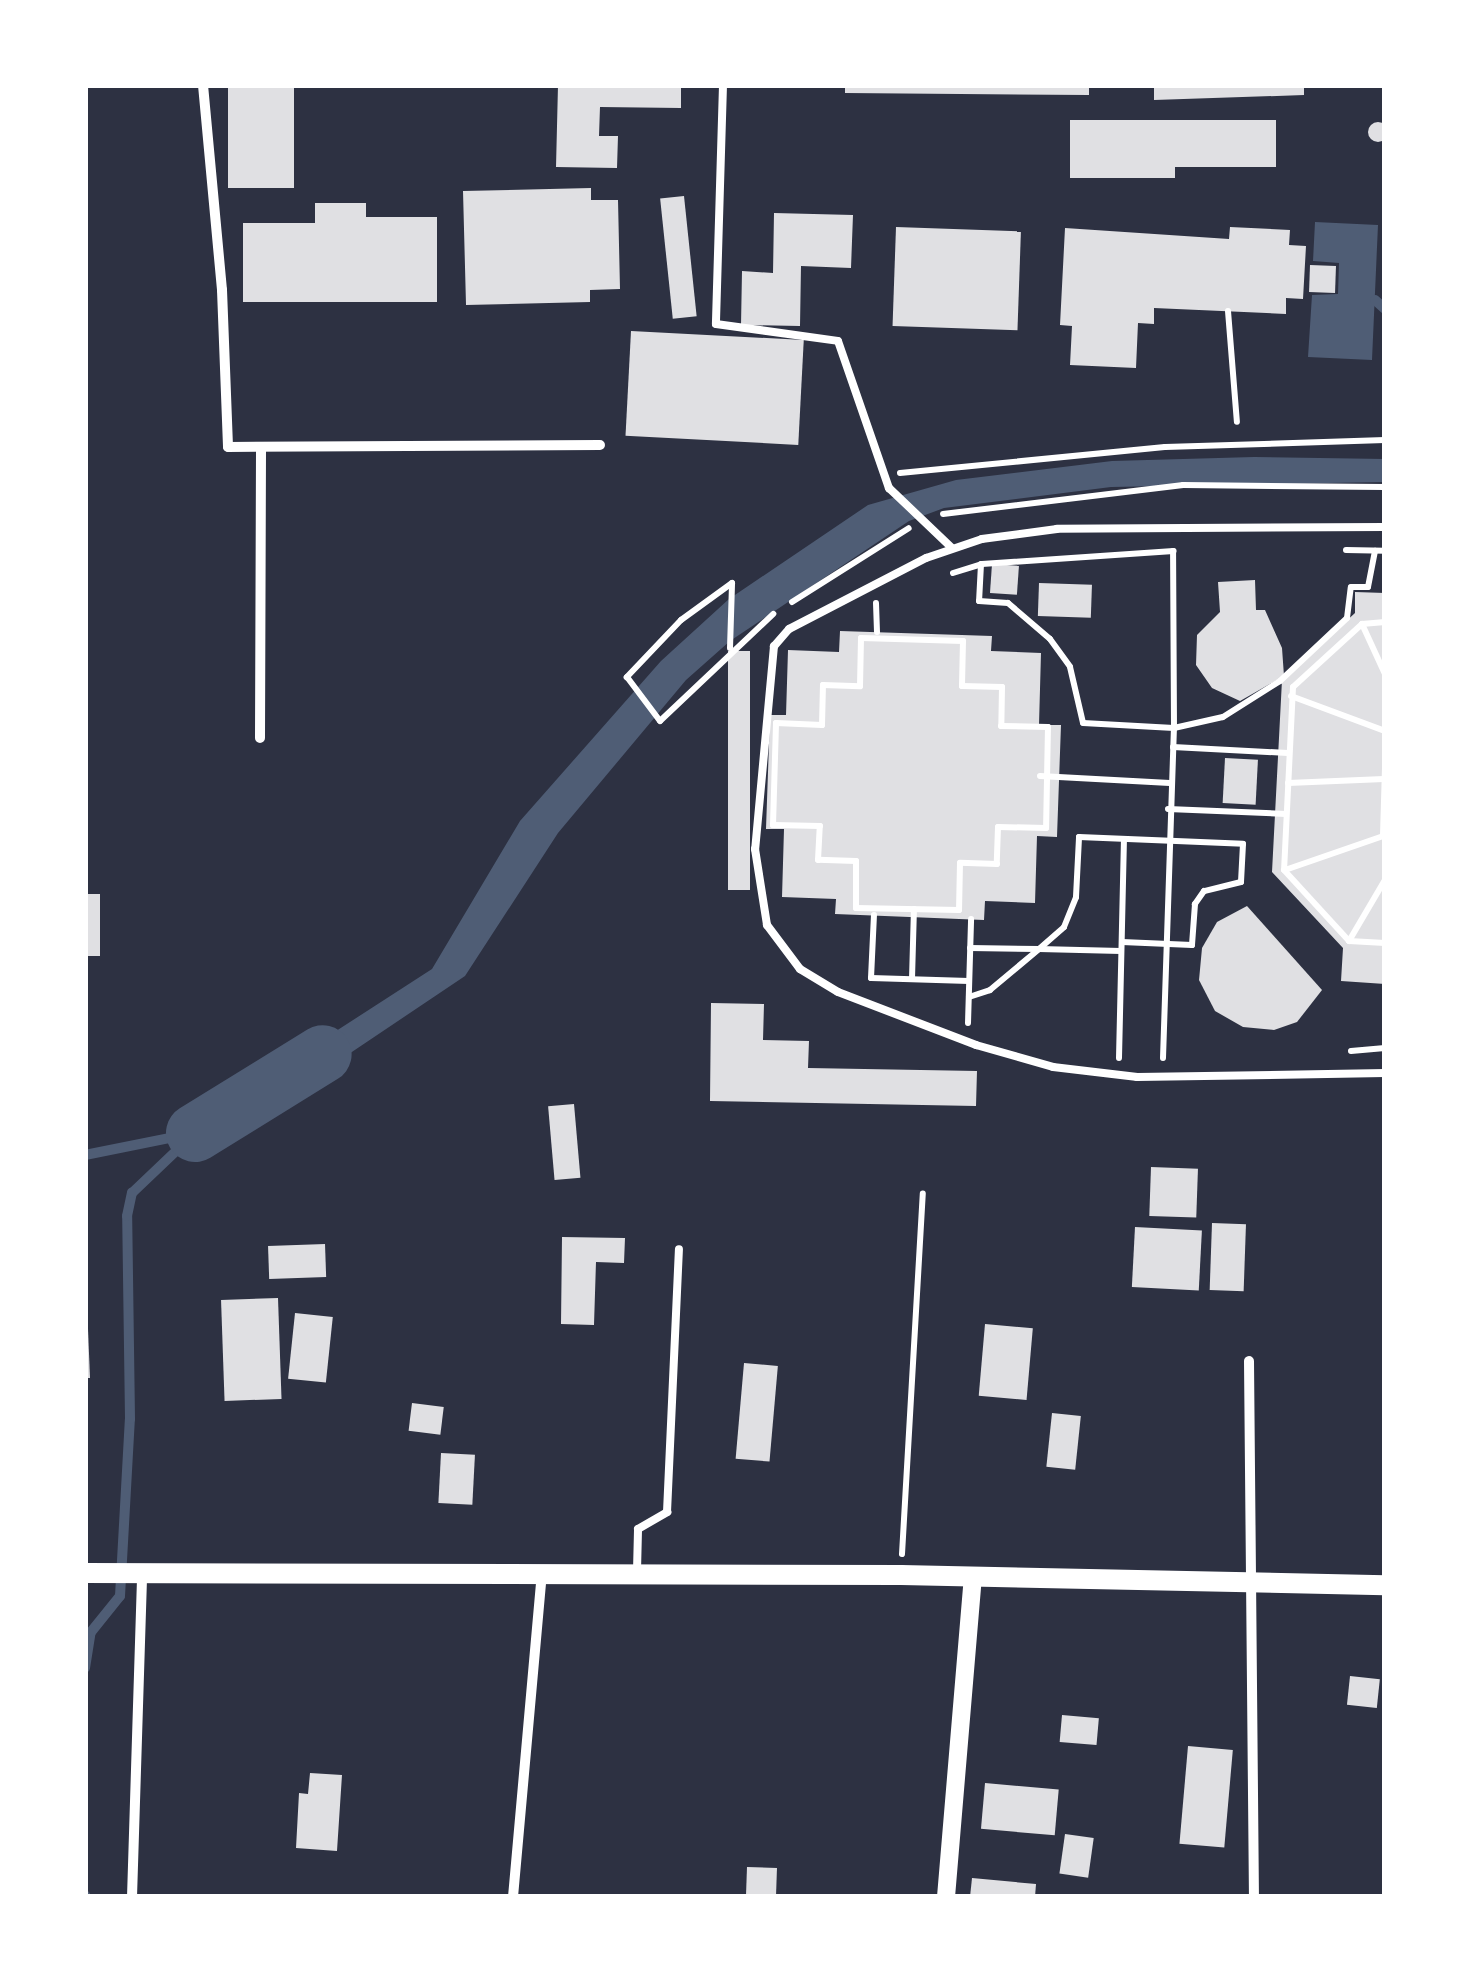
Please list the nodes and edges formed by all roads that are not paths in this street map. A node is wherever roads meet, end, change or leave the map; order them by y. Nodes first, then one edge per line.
1 (203, 85) edge
2 (724, 85) edge
3 (600, 445) dead end
4 (260, 449) junction
5 (1385, 527) edge
6 (951, 547) junction
7 (260, 738) dead end
8 (1385, 1073) edge
9 (678, 1248) dead end
10 (1249, 1361) dead end
11 (86, 1572) edge
12 (542, 1572) junction
13 (136, 1574) junction
14 (637, 1574) junction
15 (973, 1576) junction
16 (1254, 1581) junction
17 (1385, 1586) edge
18 (132, 1897) edge
19 (514, 1897) edge
20 (946, 1897) edge
21 (1254, 1897) edge

1 - 4 street
2 - 6 lane
3 - 4 street
4 - 7 street
5 - 6 lane
6 - 8 lane
9 - 14 lane
10 - 16 street
11 - 13 main road
12 - 13 main road
12 - 14 main road
12 - 19 street
13 - 18 street
14 - 15 main road
15 - 16 main road
15 - 20 street
16 - 17 main road
16 - 21 street

